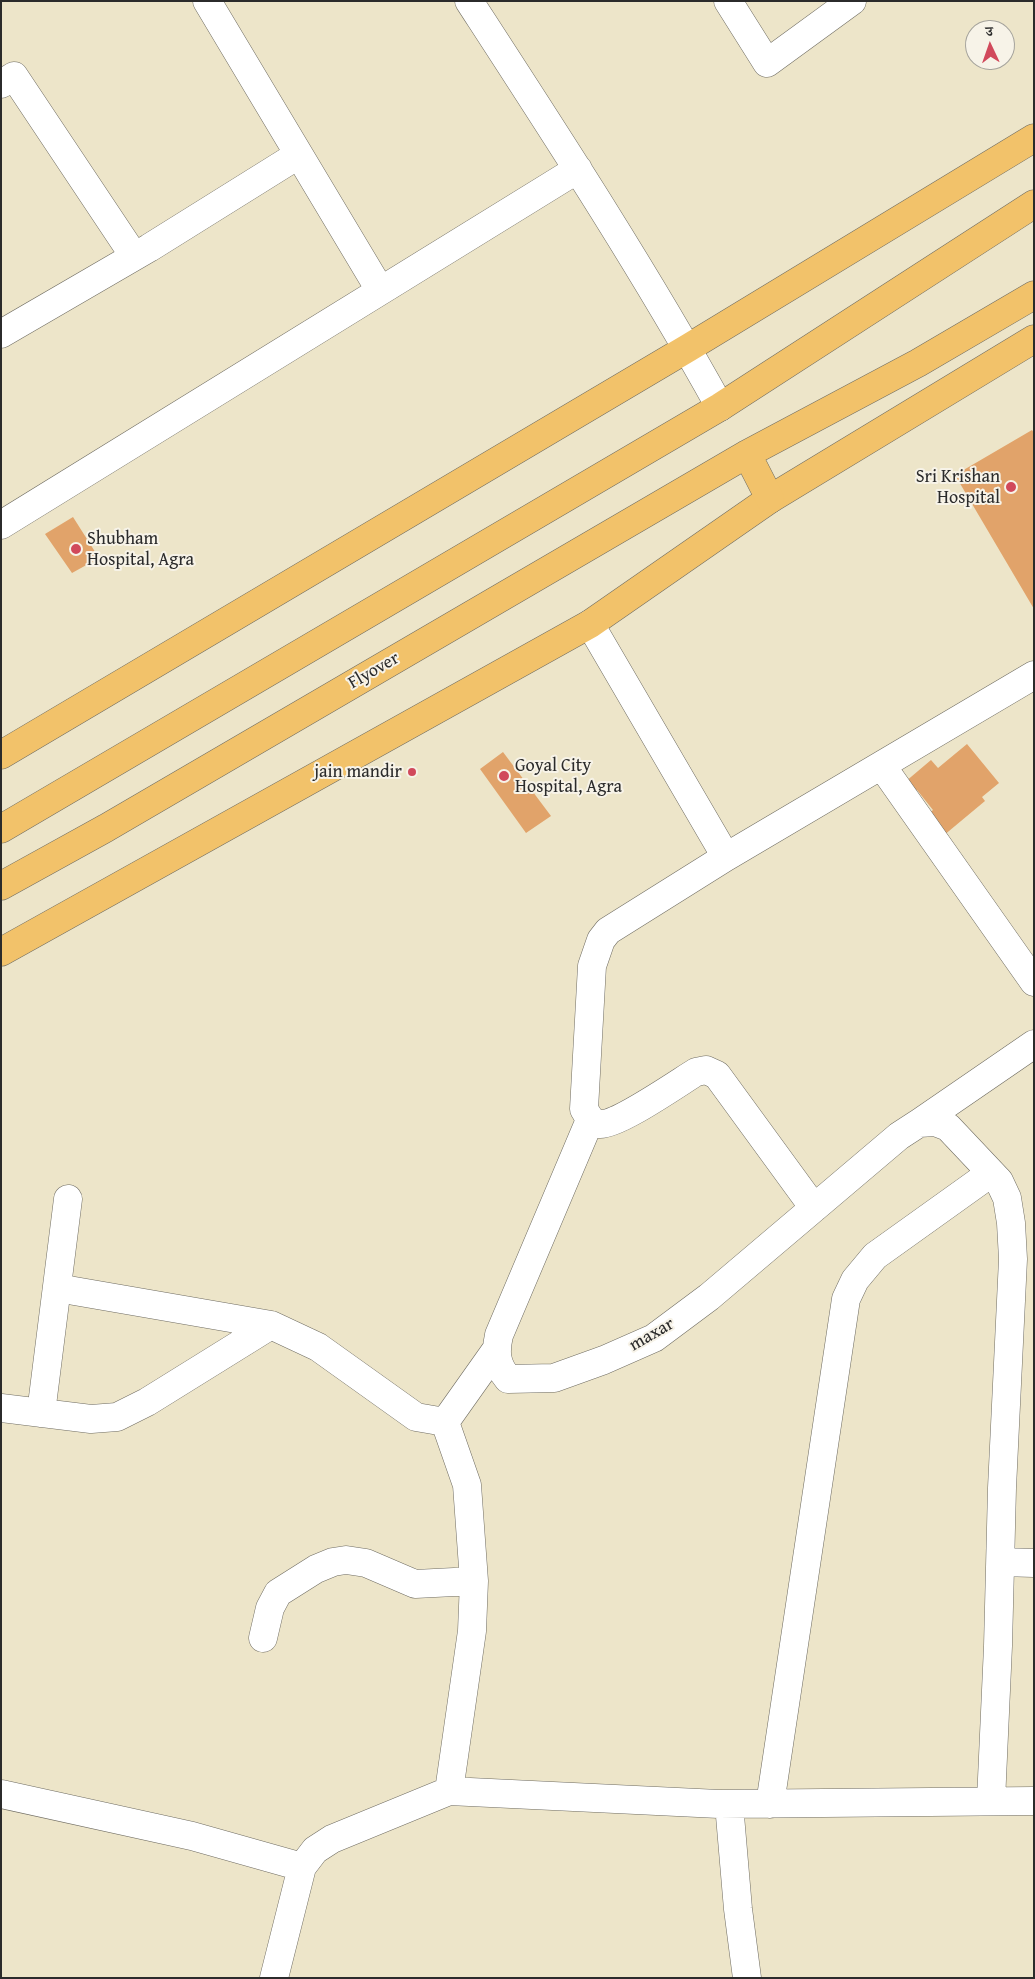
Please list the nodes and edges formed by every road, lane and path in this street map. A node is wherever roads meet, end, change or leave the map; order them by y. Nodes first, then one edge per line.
1 (207, 1) edge
2 (469, 1) edge
3 (728, 1) edge
4 (852, 1) edge
5 (1, 84) edge
6 (1034, 138) edge
7 (298, 155) junction
8 (578, 169) junction
9 (1034, 204) edge
10 (134, 256) junction
11 (380, 290) junction
12 (1034, 294) edge
13 (1, 334) edge
14 (1034, 339) edge
15 (688, 348) junction
16 (720, 407) junction
17 (747, 454) junction
18 (770, 499) junction
19 (1, 525) edge
20 (590, 624) junction
21 (1034, 675) edge
22 (1, 755) edge
23 (882, 766) junction
24 (1, 829) edge
25 (726, 857) junction
26 (1, 886) edge
27 (1, 952) edge
28 (1034, 982) edge
29 (1034, 1044) edge
30 (590, 1120) junction
31 (919, 1123) junction
32 (991, 1173) junction
33 (68, 1198) dead end
34 (814, 1208) junction
35 (57, 1288) junction
36 (271, 1325) junction
37 (496, 1350) junction
38 (1, 1408) edge
39 (41, 1413) junction
40 (445, 1422) junction
41 (1001, 1562) junction
42 (1034, 1562) edge
43 (474, 1581) junction
44 (262, 1638) dead end
45 (449, 1791) junction
46 (1, 1794) edge
47 (991, 1801) junction
48 (1034, 1801) edge
49 (729, 1804) junction
50 (770, 1804) junction
51 (302, 1867) junction
52 (274, 1978) edge
53 (747, 1978) edge

1 - 7 street
2 - 8 street
3 - 4 street
5 - 10 street
6 - 15 main road
7 - 10 street
7 - 11 street
8 - 11 street
8 - 15 street
9 - 16 main road
10 - 13 street
11 - 19 street
12 - 17 main road, Flyover
14 - 18 main road
15 - 16 street
15 - 22 main road
16 - 24 main road
17 - 18 main road
17 - 26 main road, Flyover
18 - 20 main road
20 - 25 street
20 - 27 main road
21 - 23 street
23 - 25 street
23 - 28 street
25 - 30 street
29 - 31 street, maxar
30 - 34 street
30 - 37 street
31 - 32 street
31 - 34 street, maxar
32 - 41 street
32 - 50 street
33 - 35 street
34 - 37 street, maxar
35 - 36 street
35 - 39 street
36 - 39 street
36 - 40 street
37 - 40 street
38 - 39 street
40 - 43 street
41 - 42 street
41 - 47 street
43 - 44 street
43 - 45 street
45 - 49 street
45 - 51 street
46 - 51 street
47 - 48 street
47 - 50 street
49 - 50 street
49 - 53 street
51 - 52 street

